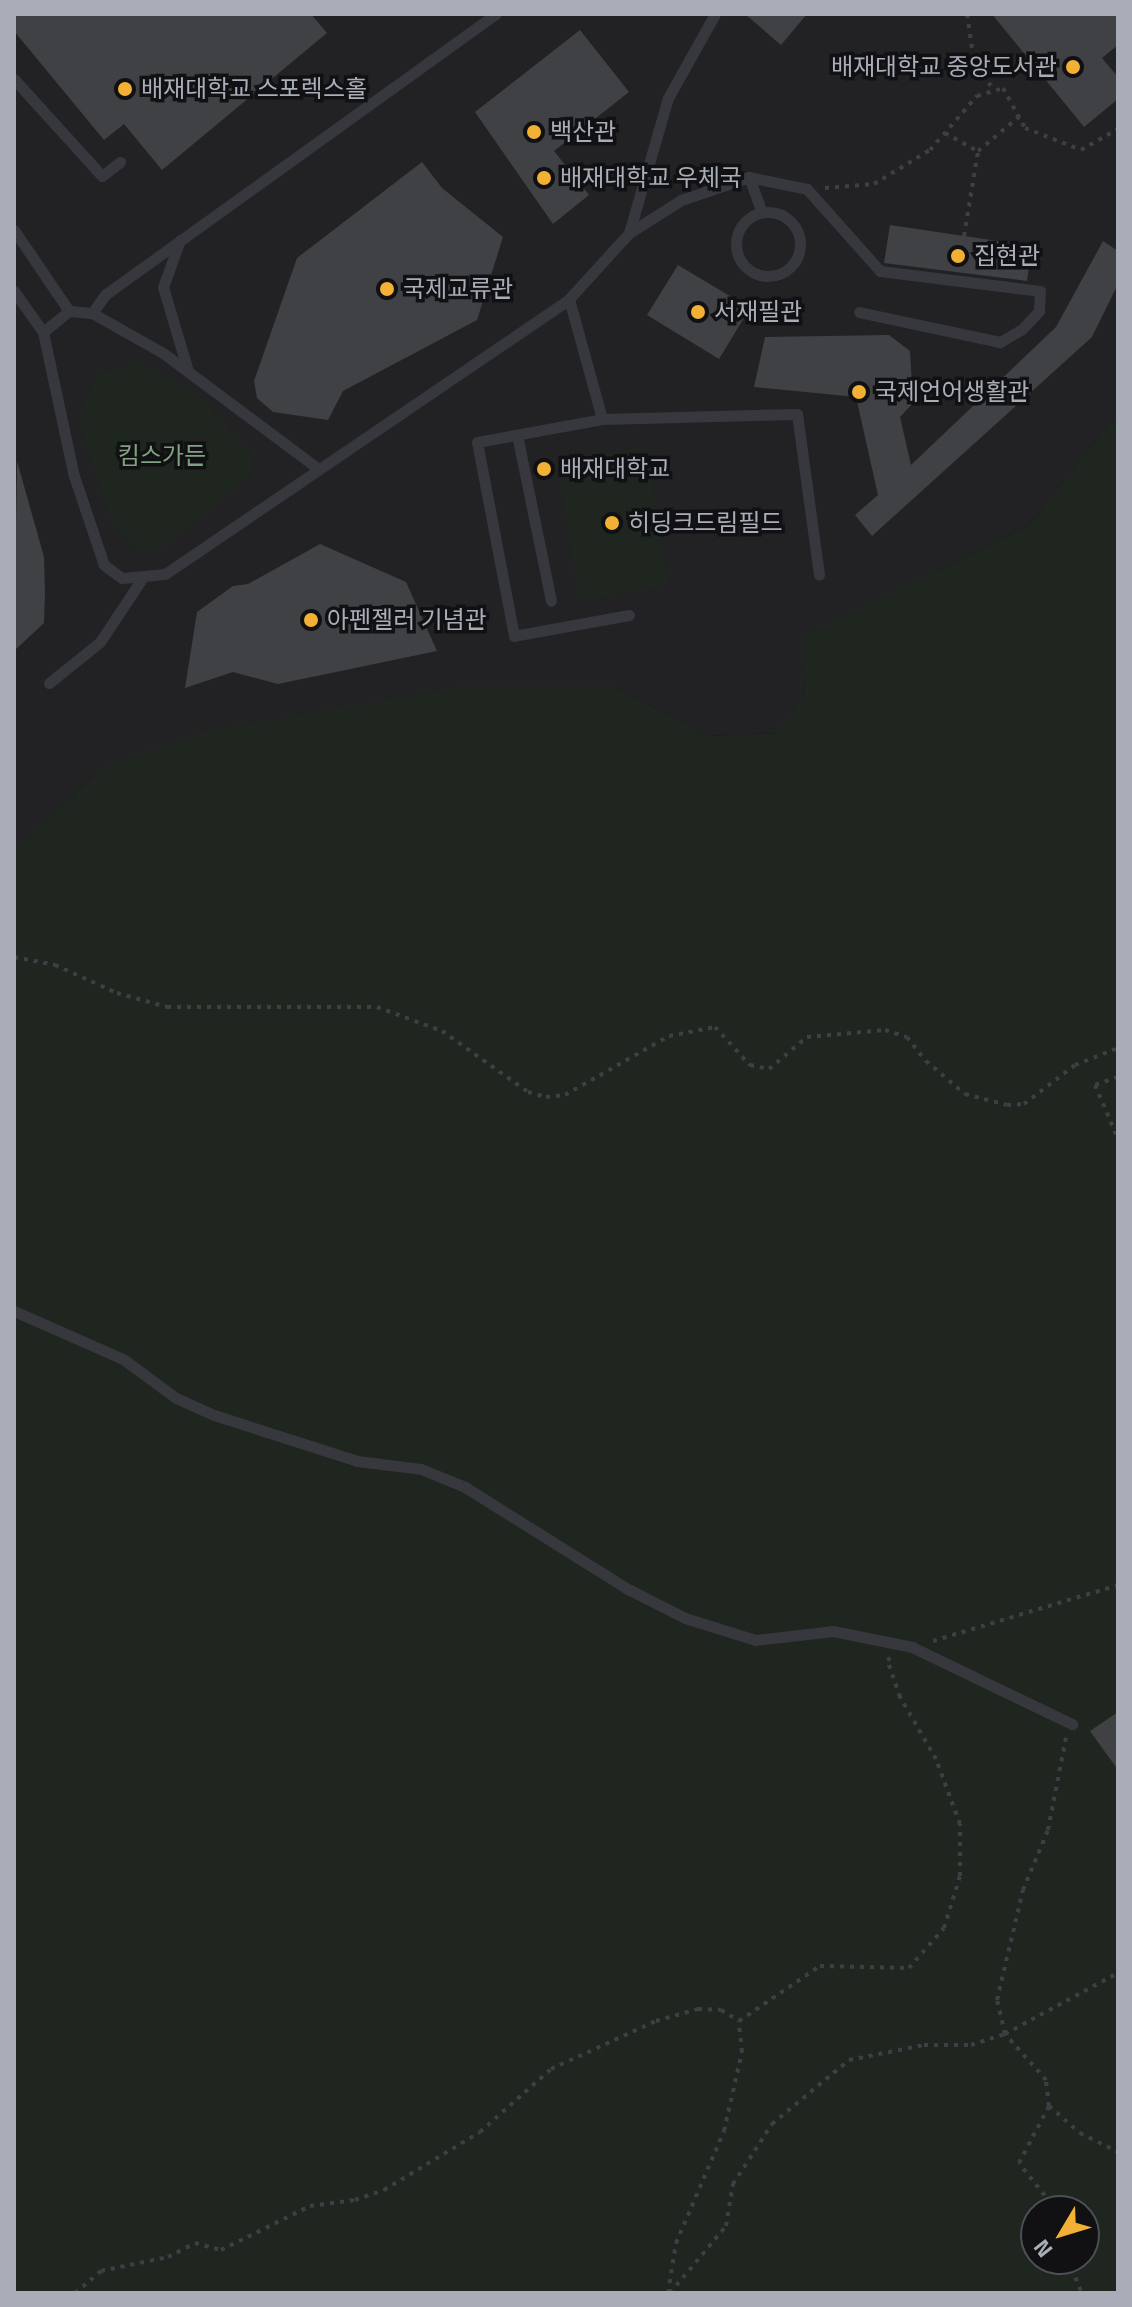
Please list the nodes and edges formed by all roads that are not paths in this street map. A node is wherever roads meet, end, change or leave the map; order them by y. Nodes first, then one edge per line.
1 (496, 14) edge
2 (715, 14) edge
3 (14, 79) edge
4 (120, 162) dead end
5 (749, 177) junction
6 (762, 212) junction
7 (14, 230) edge
8 (629, 233) junction
9 (180, 240) junction
10 (14, 291) edge
11 (569, 299) junction
12 (69, 311) junction
13 (859, 312) dead end
14 (92, 313) junction
15 (43, 332) junction
16 (188, 371) junction
17 (602, 419) junction
18 (517, 435) junction
19 (316, 467) junction
20 (819, 574) dead end
21 (141, 580) junction
22 (551, 601) dead end
23 (629, 615) dead end
24 (49, 683) dead end
25 (14, 1311) edge
26 (1072, 1724) road end

1 - 9 lane
2 - 8 lane
3 - 4 lane
5 - 6 lane
5 - 8 lane
5 - 13 lane
6 - 6 lane
7 - 12 lane
8 - 11 lane
9 - 14 lane
9 - 16 lane
10 - 15 lane
11 - 17 lane
11 - 19 lane
12 - 14 lane
12 - 15 lane
14 - 16 lane
15 - 21 lane
16 - 19 lane
17 - 18 lane
17 - 20 lane
18 - 22 lane
18 - 23 lane
19 - 21 lane
21 - 24 lane
25 - 26 lane

